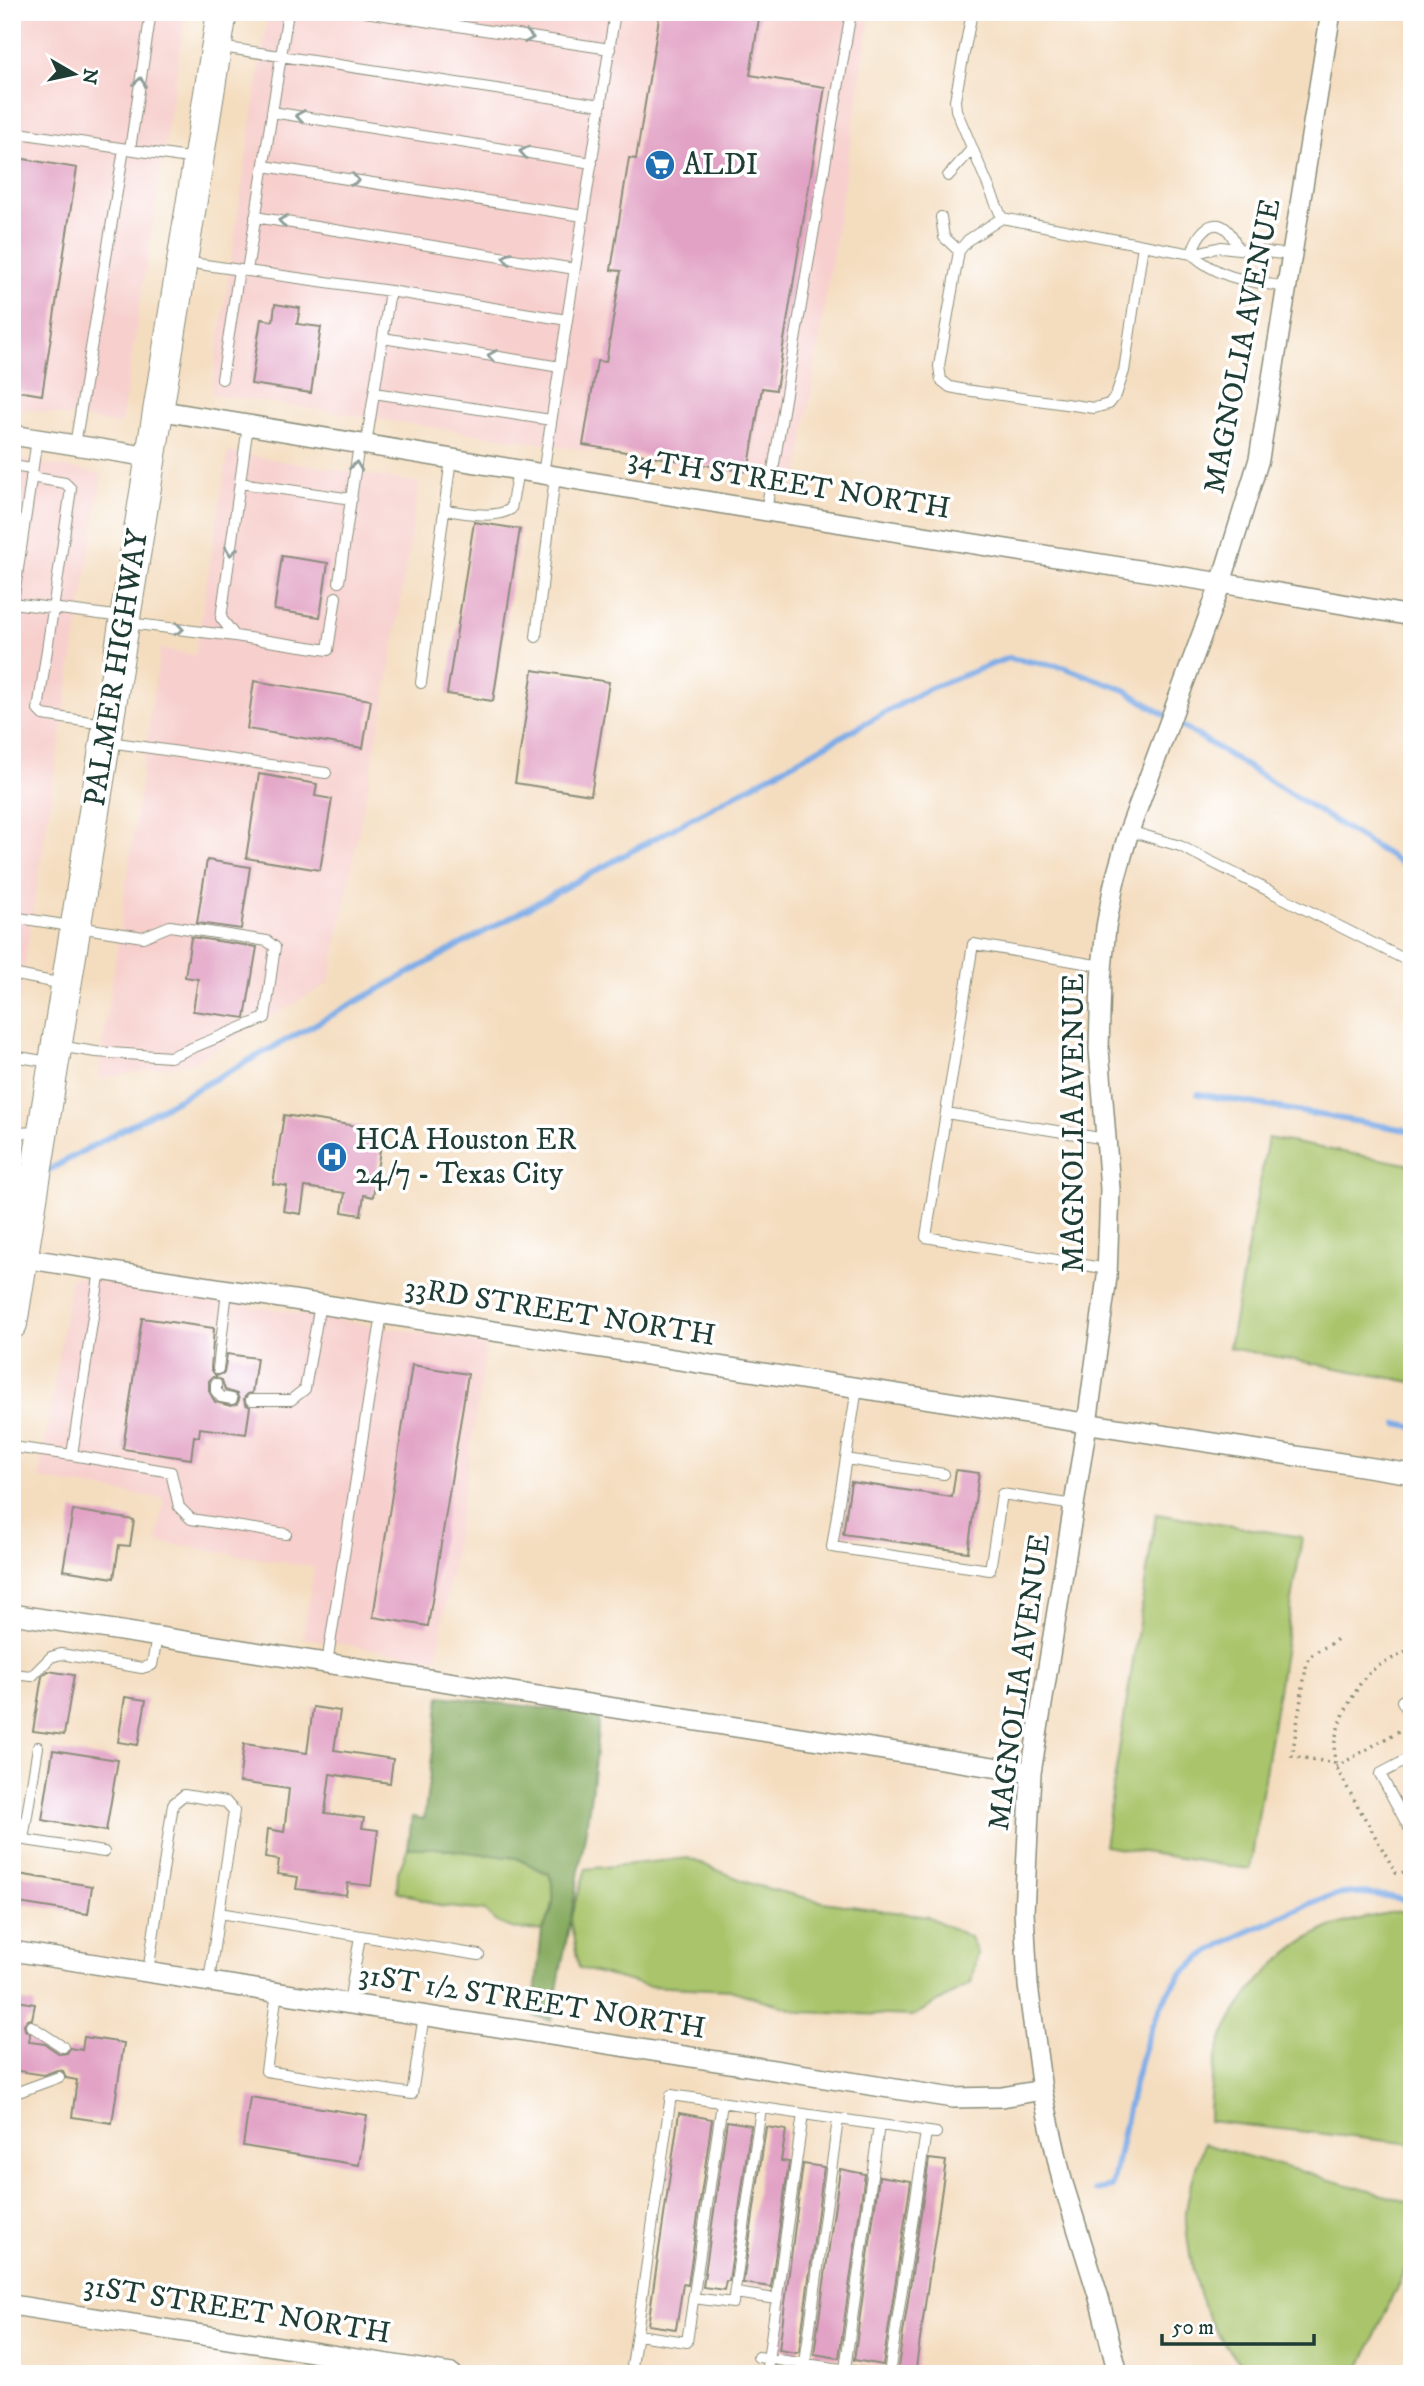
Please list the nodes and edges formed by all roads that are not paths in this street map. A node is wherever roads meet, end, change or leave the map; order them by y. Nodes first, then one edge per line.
1 (151, 12) edge
2 (222, 12) edge
3 (288, 12) edge
4 (365, 12) edge
5 (615, 12) edge
6 (851, 12) edge
7 (972, 12) edge
8 (1326, 13) edge
9 (437, 18) edge
10 (216, 46) junction
11 (610, 49) junction
12 (281, 57) junction
13 (601, 105) junction
14 (272, 112) junction
15 (12, 132) edge
16 (127, 149) junction
17 (972, 149) junction
18 (197, 159) junction
19 (592, 163) junction
20 (264, 166) junction
21 (948, 176) dead end
22 (583, 216) junction
23 (255, 217) junction
24 (941, 217) dead end
25 (1002, 218) junction
26 (1143, 245) junction
27 (1237, 248) junction
28 (959, 250) junction
29 (1192, 254) junction
30 (1292, 256) junction
31 (181, 261) junction
32 (575, 269) junction
33 (243, 270) junction
34 (1287, 287) junction
35 (390, 291) junction
36 (567, 320) junction
37 (383, 338) junction
38 (560, 367) junction
39 (222, 379) dead end
40 (374, 393) junction
41 (157, 410) junction
42 (551, 420) junction
43 (248, 425) junction
44 (12, 435) edge
45 (37, 439) junction
46 (362, 444) junction
47 (75, 445) junction
48 (150, 457) junction
49 (451, 459) junction
50 (12, 466) edge
51 (518, 470) junction
52 (32, 473) junction
53 (549, 475) junction
54 (240, 483) junction
55 (352, 499) junction
56 (444, 510) junction
57 (766, 511) junction
58 (339, 582) dead end
59 (1221, 583) junction
60 (336, 597) dead end
61 (12, 603) edge
62 (53, 608) junction
63 (1412, 616) edge
64 (124, 620) junction
65 (235, 636) junction
66 (536, 637) dead end
67 (421, 683) dead end
68 (106, 733) junction
69 (326, 773) dead end
70 (1129, 831) junction
71 (12, 916) edge
72 (76, 927) junction
73 (1412, 963) edge
74 (1102, 966) junction
75 (12, 974) edge
76 (67, 985) junction
77 (56, 1054) junction
78 (12, 1056) edge
79 (946, 1113) junction
80 (12, 1133) edge
81 (43, 1136) junction
82 (1106, 1139) junction
83 (23, 1258) junction
84 (1107, 1269) junction
85 (100, 1270) junction
86 (227, 1290) junction
87 (320, 1304) junction
88 (382, 1314) junction
89 (12, 1324) edge
90 (218, 1369) dead end
91 (216, 1384) dead end
92 (856, 1388) junction
93 (232, 1399) dead end
94 (251, 1400) dead end
95 (1087, 1424) junction
96 (12, 1447) edge
97 (72, 1455) junction
98 (846, 1460) junction
99 (944, 1474) dead end
100 (1412, 1474) edge
101 (1074, 1505) junction
102 (286, 1534) dead end
103 (12, 1614) edge
104 (157, 1637) junction
105 (327, 1663) junction
106 (12, 1674) edge
107 (1412, 1695) edge
108 (1412, 1717) edge
109 (38, 1747) dead end
110 (1412, 1757) edge
111 (1031, 1773) junction
112 (1412, 1826) edge
113 (18, 1839) edge
114 (104, 1852) dead end
115 (219, 1913) junction
116 (360, 1936) junction
117 (12, 1951) edge
118 (479, 1955) dead end
119 (148, 1972) junction
120 (209, 1981) junction
121 (277, 1992) junction
122 (349, 2003) junction
123 (424, 2015) junction
124 (31, 2026) dead end
125 (63, 2047) dead end
126 (58, 2077) dead end
127 (1042, 2090) junction
128 (21, 2091) dead end
129 (722, 2103) junction
130 (761, 2108) junction
131 (803, 2114) junction
132 (838, 2119) junction
133 (879, 2125) junction
134 (735, 2292) junction
135 (693, 2298) junction
136 (776, 2299) junction
137 (12, 2305) edge
138 (637, 2335) junction
139 (763, 2357) junction
140 (804, 2363) junction
141 (363, 2367) edge
142 (845, 2369) junction
143 (452, 2374) edge
144 (631, 2374) edge
145 (765, 2374) edge
146 (875, 2374) edge
147 (889, 2374) edge
148 (1118, 2374) edge

16 -> 1 lane
2 - 10 main road, PALMER HIGHWAY
3 - 12 lane
4 - 9 lane
5 - 11 lane
6 - 57 lane
7 - 17 lane
8 - 30 street, MAGNOLIA AVENUE
9 -> 11 lane
10 - 12 lane
10 - 18 main road, PALMER HIGHWAY
11 - 13 lane
12 - 13 lane
12 - 14 lane
13 - 19 lane
19 -> 14 lane
14 - 20 lane
15 - 16 lane
16 - 18 lane
16 - 47 lane
17 - 21 lane
17 - 25 lane
18 - 31 main road, PALMER HIGHWAY
19 - 22 lane
20 -> 22 lane
20 - 23 lane
22 - 32 lane
32 -> 23 lane
23 - 33 lane
24 - 28 lane
25 - 26 lane
25 - 28 lane
26 - 28 lane
26 - 29 lane
27 - 29 lane
27 - 29 lane
27 - 30 lane
29 - 34 lane
30 - 34 street, MAGNOLIA AVENUE
31 - 33 lane
31 - 41 main road, PALMER HIGHWAY
32 - 36 lane
33 - 35 lane
33 - 39 lane
34 - 59 street, MAGNOLIA AVENUE
35 - 36 lane
35 - 37 lane
36 - 38 lane
38 -> 37 lane
37 - 40 lane
38 - 42 lane
40 - 42 lane
40 - 46 lane
41 - 43 street, 34TH STREET NORTH
41 - 48 main road, PALMER HIGHWAY
42 - 53 lane
43 - 46 street, 34TH STREET NORTH
43 - 54 lane
44 - 45 street
45 - 47 street
45 - 52 lane
46 - 49 street, 34TH STREET NORTH
55 -> 46 lane
47 - 48 street
48 - 64 main road, PALMER HIGHWAY
49 - 51 street, 34TH STREET NORTH
49 - 56 lane
50 - 52 lane
51 - 53 street, 34TH STREET NORTH
51 - 56 lane
52 - 61 lane
52 - 62 lane
53 - 57 street, 34TH STREET NORTH
53 - 66 lane
54 - 55 lane
54 -> 65 lane
55 - 58 lane
56 - 67 lane
57 - 59 street, 34TH STREET NORTH
59 - 63 street, 34TH STREET NORTH
59 - 70 street, MAGNOLIA AVENUE
60 - 65 lane
61 - 62 lane
62 - 64 lane
62 - 68 lane
64 -> 65 lane
64 - 68 main road, PALMER HIGHWAY
68 - 69 lane
68 - 72 main road, PALMER HIGHWAY
70 - 73 lane
70 - 74 street, MAGNOLIA AVENUE
71 - 72 lane
72 - 76 main road, PALMER HIGHWAY
72 - 77 lane
74 - 79 lane
74 - 82 street, MAGNOLIA AVENUE
75 - 76 lane
76 - 77 main road, PALMER HIGHWAY
77 - 78 lane
77 - 81 main road, PALMER HIGHWAY
79 - 82 lane
79 - 84 lane
80 - 81 lane
81 - 83 main road, PALMER HIGHWAY
82 - 84 street, MAGNOLIA AVENUE
83 - 85 street, 33RD STREET NORTH
83 - 89 main road, PALMER HIGHWAY
84 - 95 street, MAGNOLIA AVENUE
85 - 86 street, 33RD STREET NORTH
85 - 97 lane
86 - 87 street, 33RD STREET NORTH
86 - 90 lane
87 - 88 street, 33RD STREET NORTH
87 - 94 lane
88 - 92 street, 33RD STREET NORTH
88 - 105 lane
91 - 93 lane
92 - 95 street, 33RD STREET NORTH
92 - 98 lane
95 - 100 street, 33RD STREET NORTH
95 - 101 street, MAGNOLIA AVENUE
96 - 97 lane
97 - 102 lane
98 - 99 lane
98 - 101 lane
101 - 111 street, MAGNOLIA AVENUE
103 - 104 street
104 - 105 street
104 - 106 lane
105 - 111 street
107 - 108 lane
109 - 113 lane
110 - 112 lane
111 - 127 street, MAGNOLIA AVENUE
113 - 114 lane
115 - 116 lane
115 - 119 lane
115 - 120 lane
116 - 118 lane
116 - 122 lane
117 - 119 street, 31ST 1/2 STREET NORTH
119 - 120 street, 31ST 1/2 STREET NORTH
120 - 121 street, 31ST 1/2 STREET NORTH
121 - 122 street, 31ST 1/2 STREET NORTH
121 - 123 lane
122 - 123 street, 31ST 1/2 STREET NORTH
123 - 127 street, 31ST 1/2 STREET NORTH
124 - 125 lane
126 - 128 lane
127 - 148 street, MAGNOLIA AVENUE
129 - 130 lane
129 - 135 lane
129 - 138 lane
130 - 131 lane
130 - 134 lane
131 - 132 lane
131 - 136 lane
132 - 133 lane
132 - 140 lane
133 - 142 lane
133 - 147 lane
134 - 135 lane
134 - 136 lane
135 - 138 lane
136 - 139 lane
137 - 141 street, 31ST STREET NORTH
138 - 144 lane
139 - 140 lane
139 - 145 lane
140 - 142 lane
141 - 143 street, 31ST STREET NORTH
142 - 146 lane

